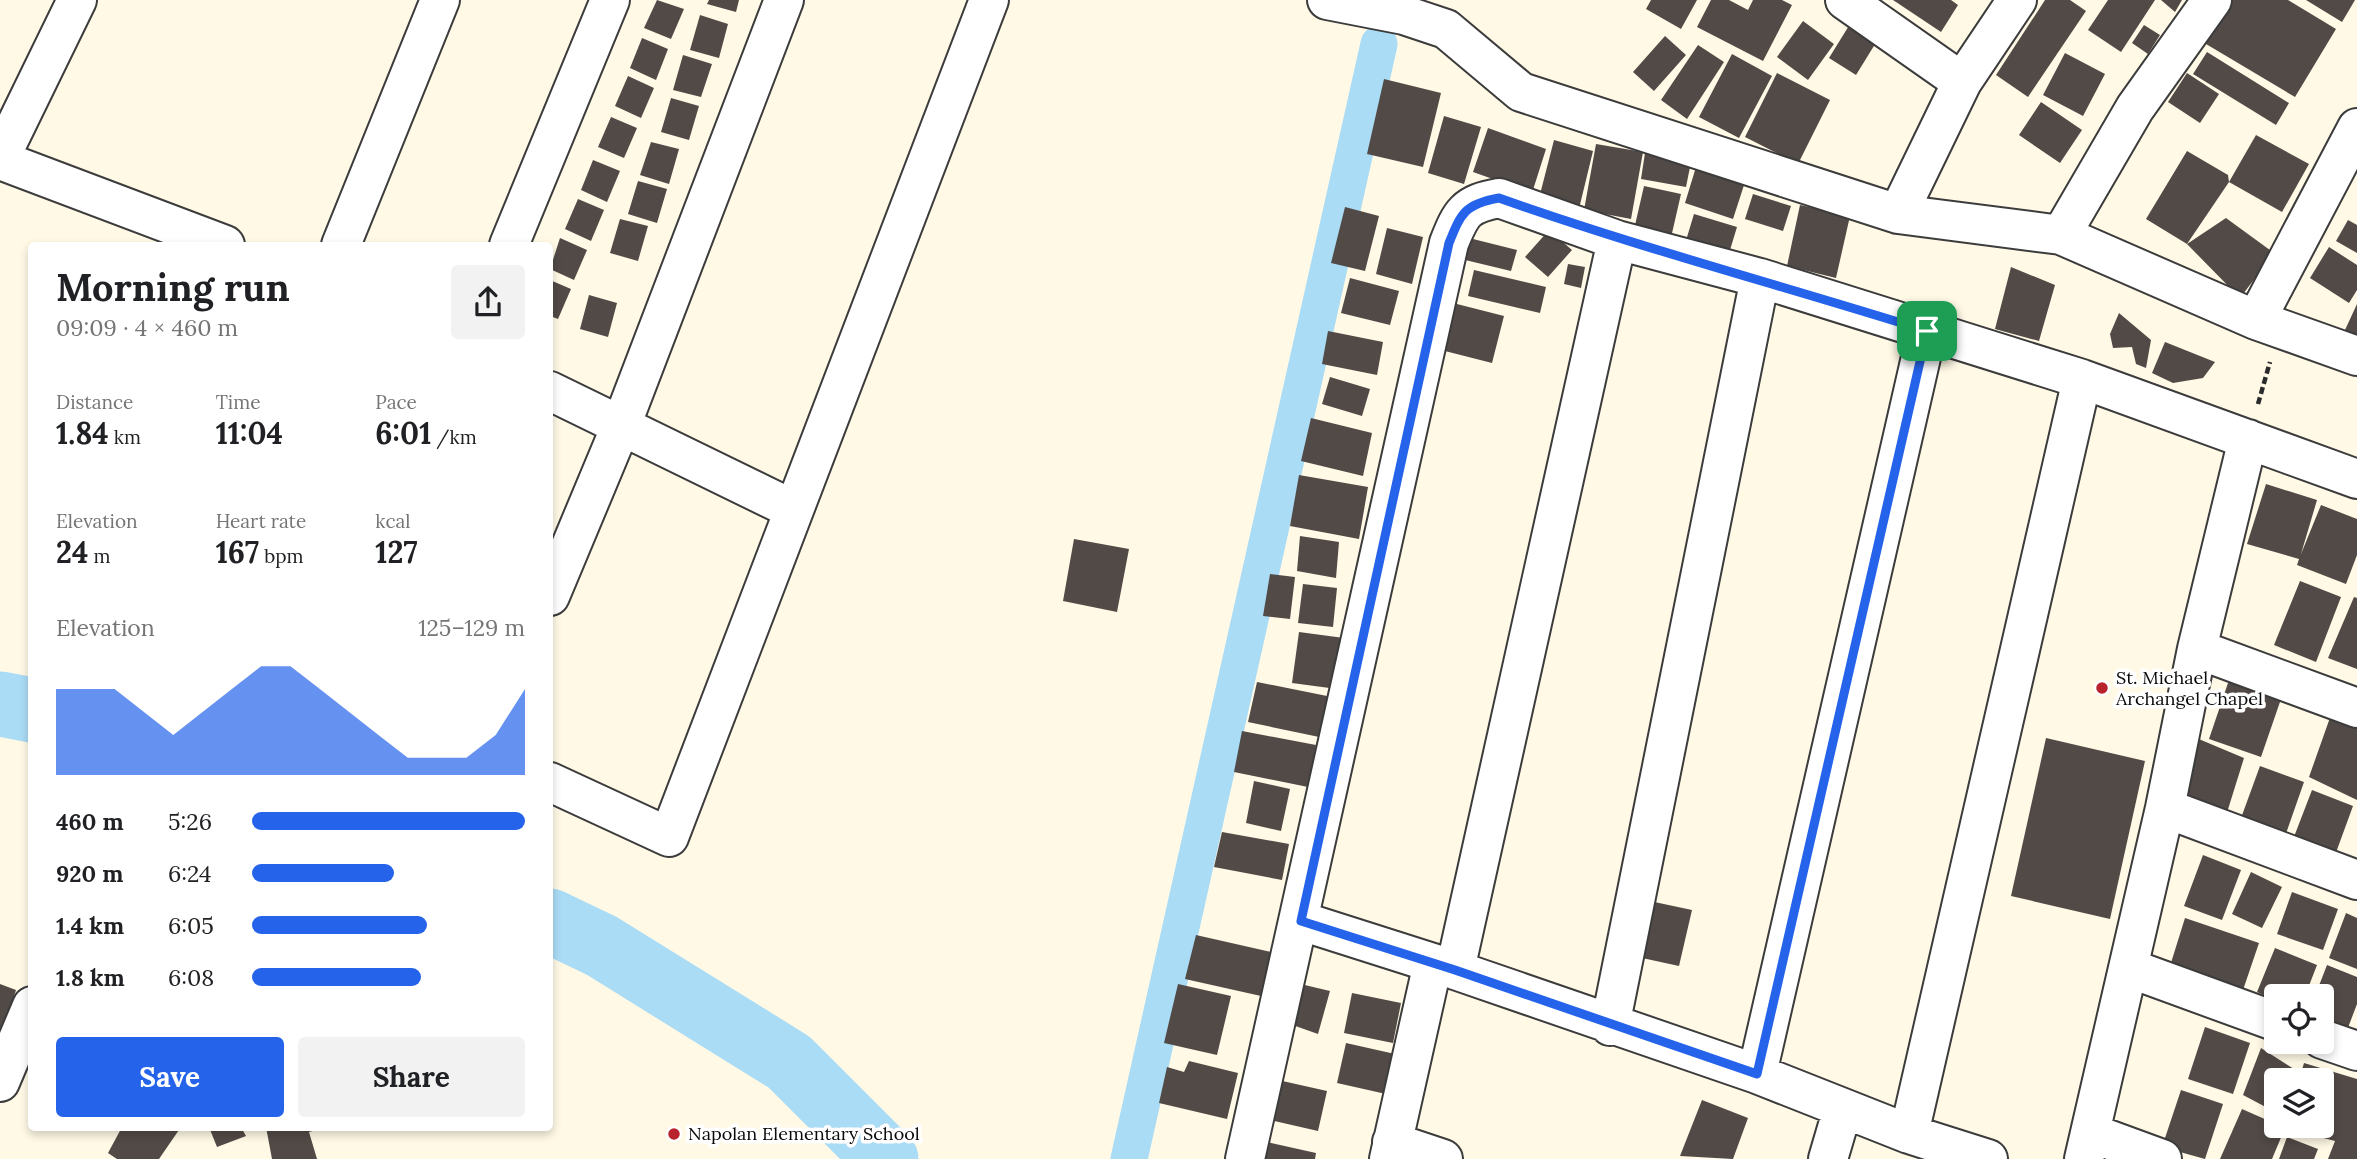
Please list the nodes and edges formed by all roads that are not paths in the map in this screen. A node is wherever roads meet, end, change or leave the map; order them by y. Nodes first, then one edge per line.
1 (77, 0) edge
2 (440, 0) edge
3 (610, 0) edge
4 (784, 0) edge
5 (989, 0) edge
6 (1327, 0) edge
7 (1845, 0) edge
8 (2017, 0) edge
9 (2212, 0) edge
10 (1962, 82) junction
11 (2357, 128) edge
12 (0, 159) edge
13 (1898, 214) junction
14 (2061, 235) junction
15 (1617, 240) junction
16 (217, 242) edge
17 (342, 242) edge
18 (510, 242) edge
19 (1760, 278) junction
20 (2268, 324) junction
21 (1927, 331) junction
22 (2357, 356) edge
23 (2082, 379) junction
24 (553, 392) edge
25 (621, 426) junction
26 (2248, 439) junction
27 (2357, 479) edge
28 (794, 510) junction
29 (553, 589) edge
30 (2197, 649) junction
31 (2357, 708) edge
32 (553, 783) edge
33 (2165, 808) junction
34 (2357, 880) edge
35 (1301, 921) junction
36 (1444, 967) junction
37 (2129, 968) junction
38 (28, 1016) edge
39 (2264, 1017) edge
40 (1610, 1026) junction
41 (2334, 1042) edge
42 (2357, 1051) edge
43 (1757, 1074) junction
44 (0, 1082) edge
45 (1843, 1108) junction
46 (1909, 1134) junction
47 (2087, 1146) edge
48 (1390, 1151) edge
49 (1245, 1159) edge
50 (1443, 1159) edge
51 (1828, 1159) edge
52 (1989, 1159) edge
53 (2162, 1159) edge

1 - 12 street
2 - 17 street
3 - 18 street
4 - 25 street
5 - 28 street
6 - 13 street
7 - 10 street
8 - 10 street
9 - 14 street
10 - 13 street
11 - 20 street
12 - 16 street
13 - 14 street
14 - 20 street
15 - 19 street
15 - 35 street
15 - 36 street
19 - 21 street
19 - 40 street
20 - 22 street
21 - 23 street
21 - 43 street
23 - 26 street
23 - 46 street
24 - 25 street
25 - 28 street
25 - 29 street
26 - 27 street
26 - 30 street
28 - 32 street
30 - 31 street
30 - 33 street
33 - 34 street
33 - 37 street
35 - 36 street
35 - 49 street
36 - 40 street
36 - 48 street
37 - 39 street
37 - 47 street
38 - 44 street
40 - 43 street
41 - 42 street
43 - 45 street
45 - 46 street
45 - 51 street
46 - 52 street
47 - 53 street
48 - 50 street

